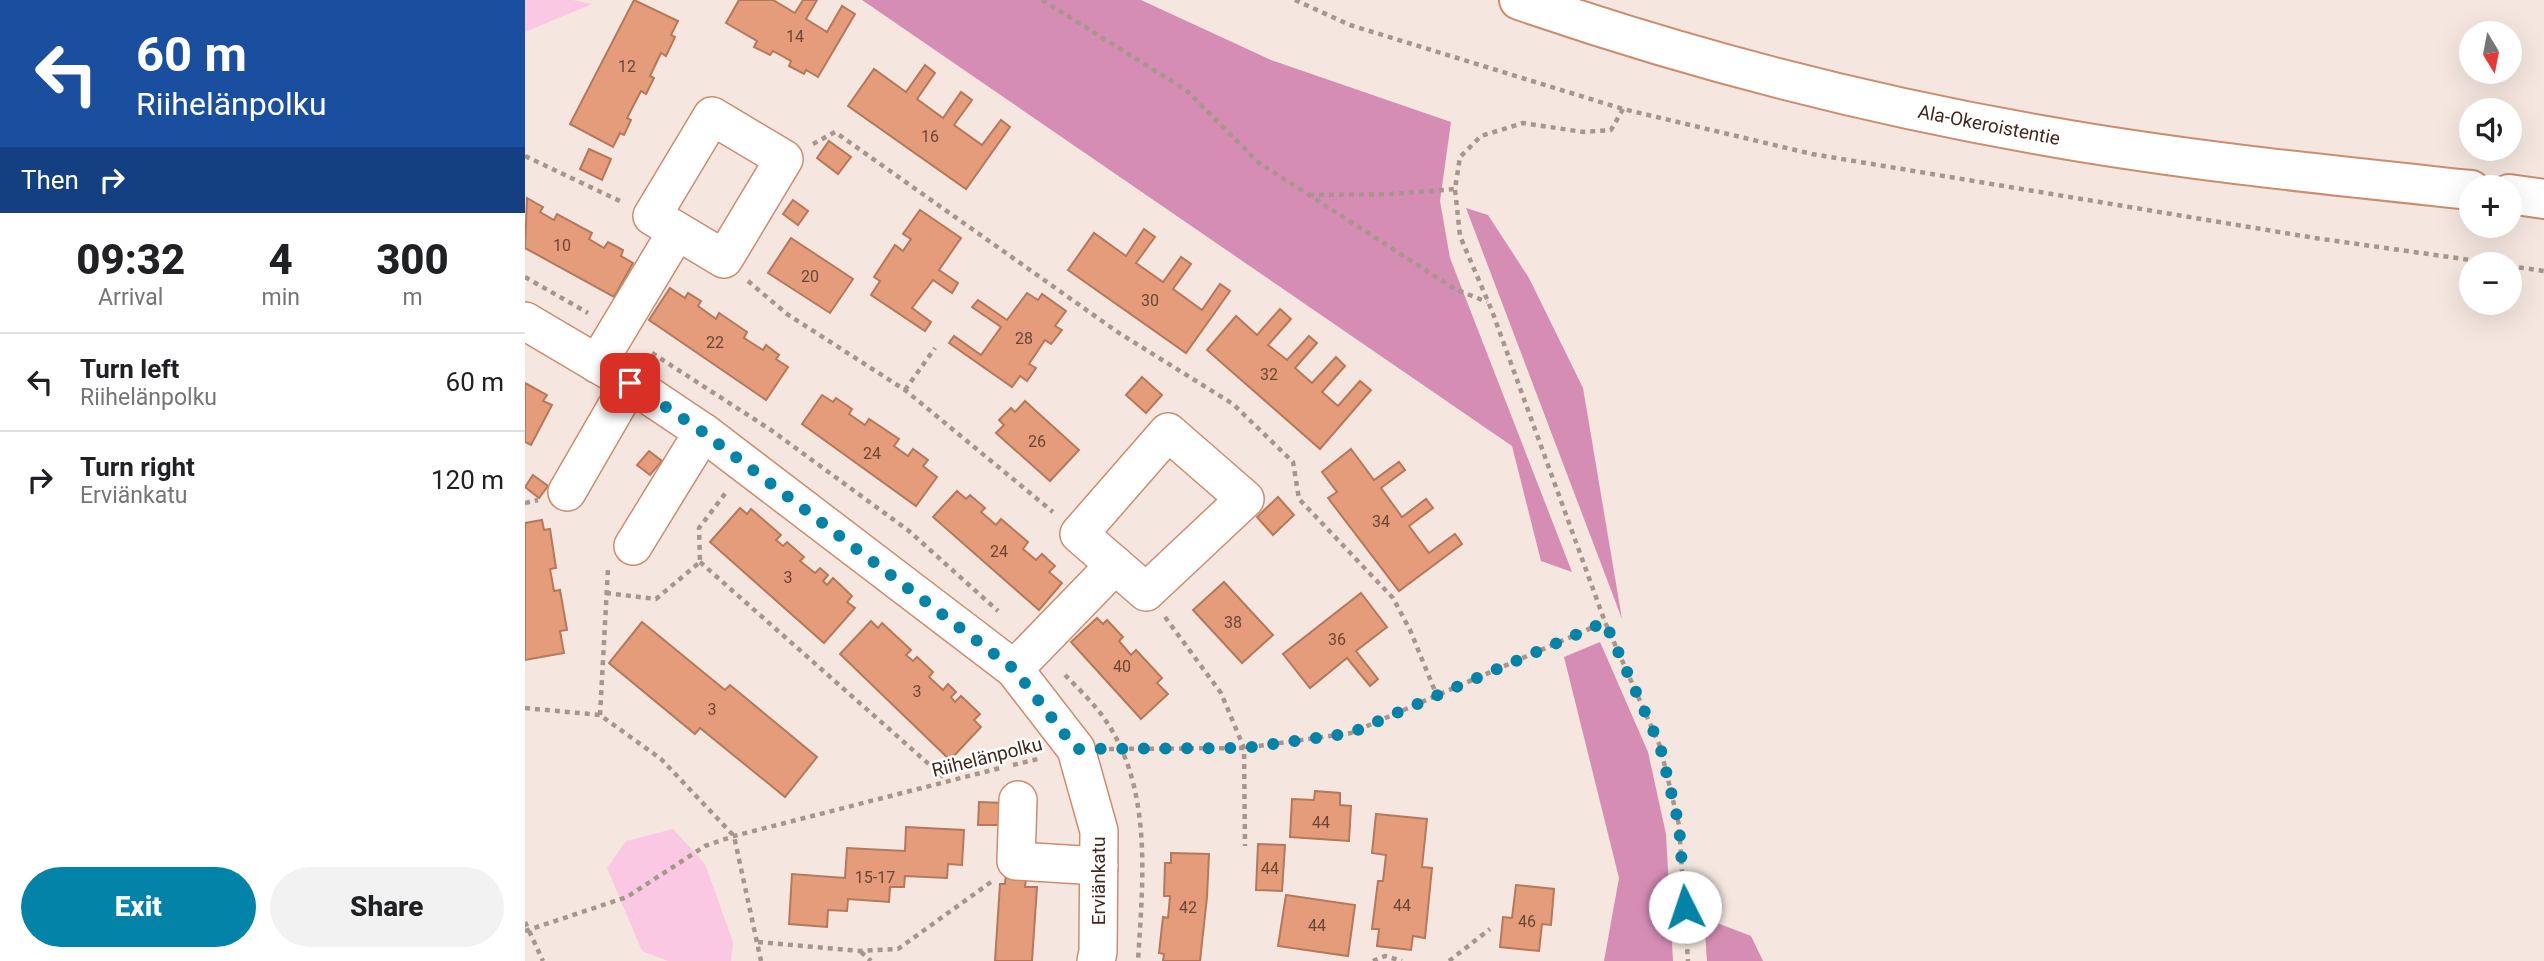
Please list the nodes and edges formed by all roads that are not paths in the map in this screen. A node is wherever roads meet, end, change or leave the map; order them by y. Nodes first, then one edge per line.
1 (1519, 0) edge
2 (2459, 189) edge
3 (2522, 196) edge
4 (2544, 199) edge
5 (665, 224) junction
6 (525, 321) edge
7 (597, 364) junction
8 (630, 383) junction
9 (703, 432) junction
10 (567, 492) dead end
11 (633, 546) road end
12 (1115, 565) junction
13 (1014, 669) junction
14 (1018, 800) dead end
15 (1099, 866) junction
16 (1096, 961) edge

1 - 2 main road, Ala-Okeroistentie
3 - 4 main road
5 - 5 street
5 - 7 street
6 - 7 street, Erviänkatu
7 - 8 street, Erviänkatu
8 - 9 street, Erviänkatu
8 - 10 street
9 - 11 street
9 - 13 street, Erviänkatu
12 - 12 street
12 - 13 street
13 - 15 street, Erviänkatu
14 - 15 street
15 - 16 street, Erviänkatu

